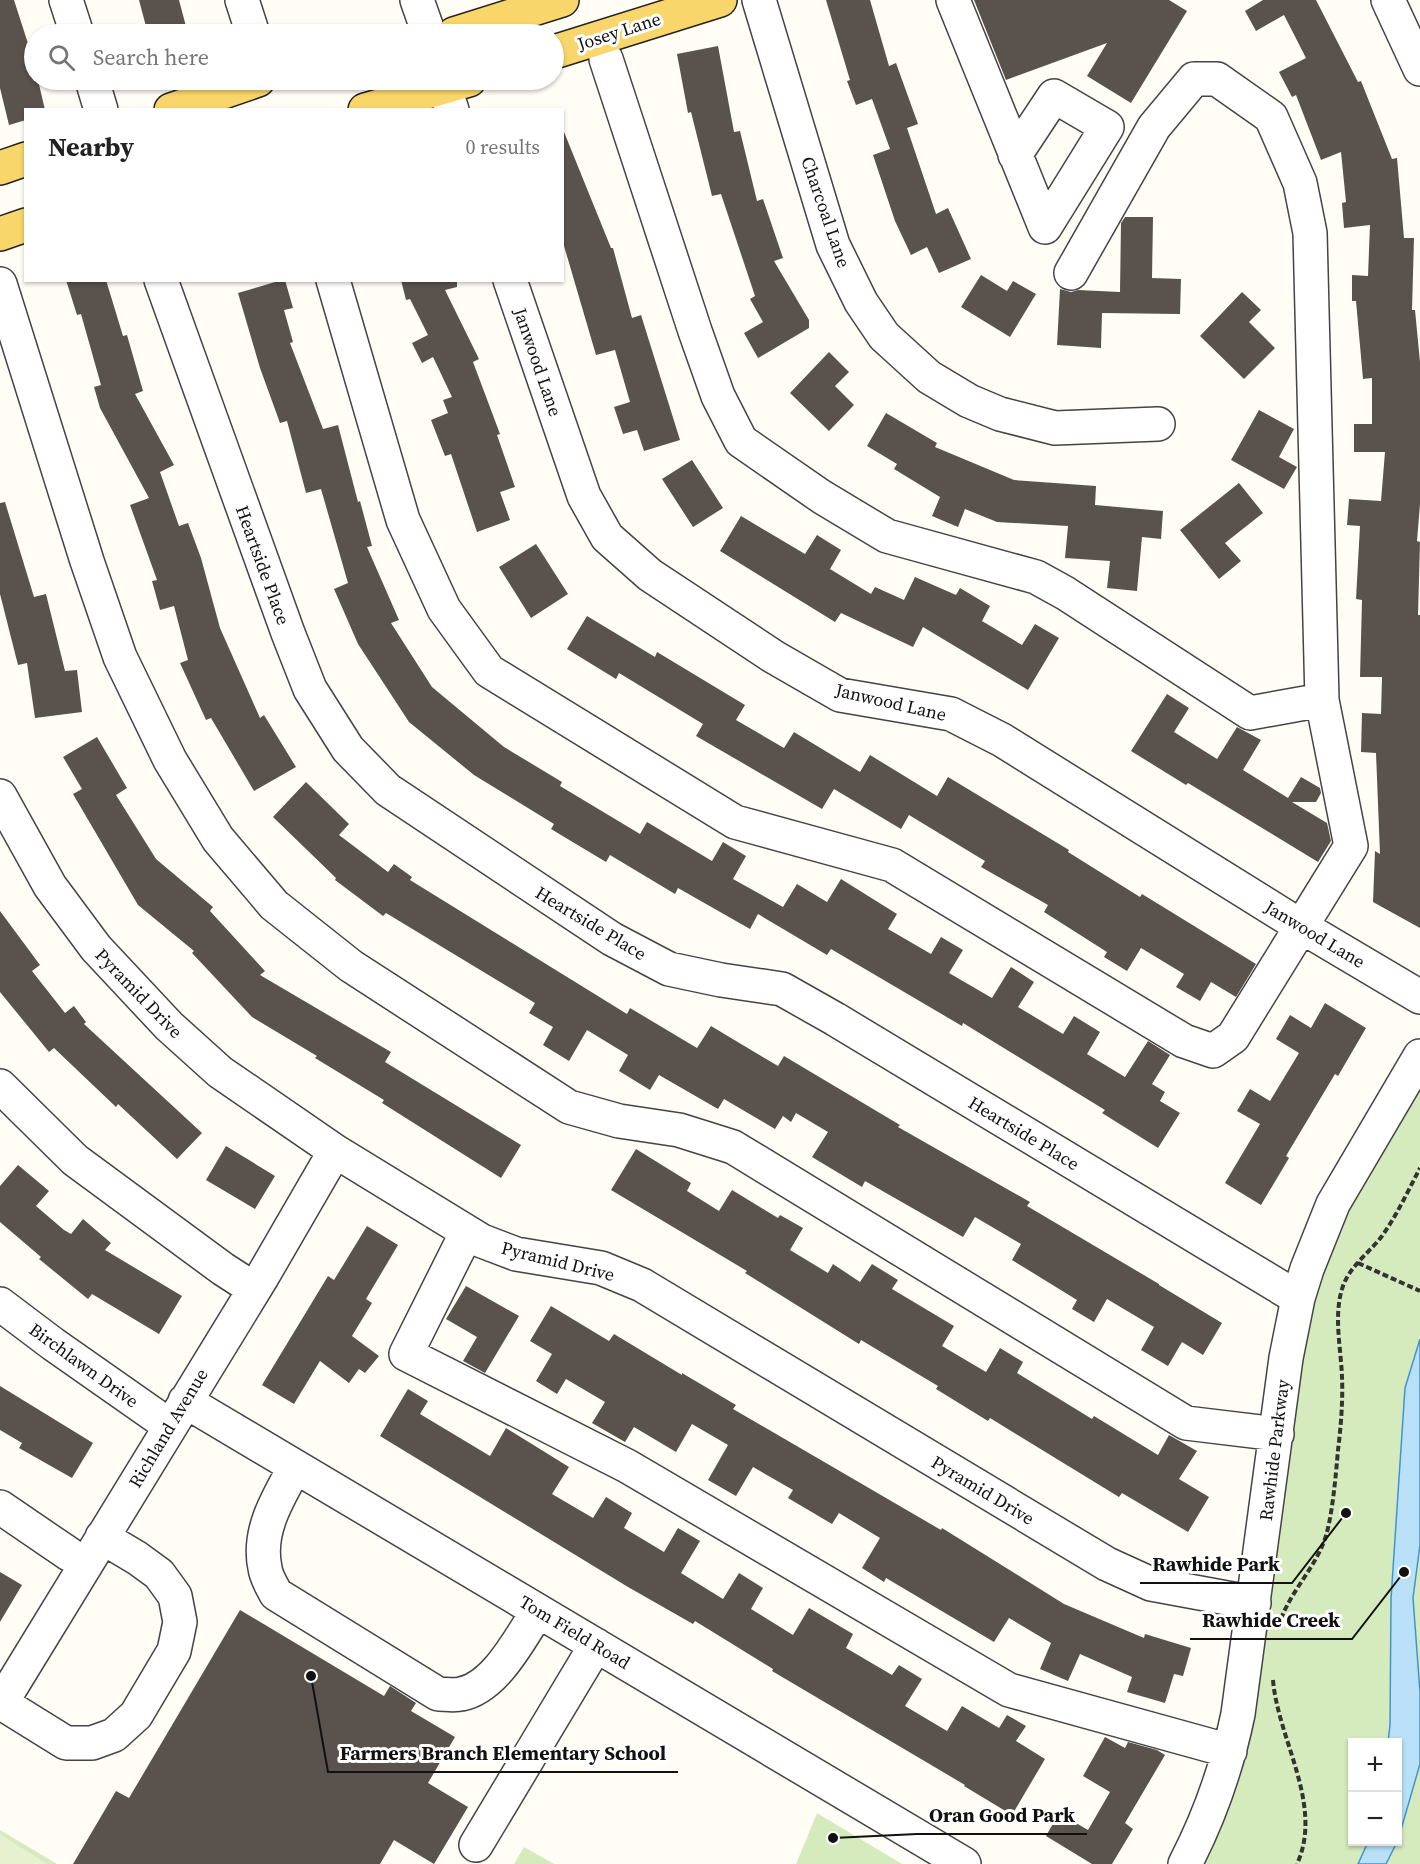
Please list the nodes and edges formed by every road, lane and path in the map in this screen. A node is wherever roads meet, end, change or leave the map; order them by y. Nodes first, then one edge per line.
1 (66, 0) edge
2 (242, 0) edge
3 (417, 0) edge
4 (562, 0) edge
5 (720, 0) edge
6 (759, 0) edge
7 (953, 0) edge
8 (1388, 0) edge
9 (74, 24) edge
10 (250, 24) edge
11 (425, 24) edge
12 (486, 24) edge
13 (564, 49) edge
14 (606, 59) dead end
15 (1420, 69) edge
16 (95, 90) edge
17 (229, 90) edge
18 (448, 90) edge
19 (100, 108) edge
20 (177, 108) edge
21 (373, 108) edge
22 (1015, 155) dead end
23 (24, 160) edge
24 (0, 168) edge
25 (24, 226) edge
26 (0, 234) edge
27 (1071, 273) dead end
28 (162, 282) edge
29 (334, 282) edge
30 (511, 282) edge
31 (0, 284) edge
32 (1158, 424) dead end
33 (1322, 700) junction
34 (0, 796) edge
35 (1302, 927) junction
36 (1420, 997) edge
37 (1420, 1056) edge
38 (0, 1086) edge
39 (335, 1151) junction
40 (1420, 1168) edge
41 (467, 1232) junction
42 (1358, 1263) junction
43 (254, 1289) junction
44 (1420, 1291) edge
45 (1298, 1298) junction
46 (0, 1304) edge
47 (177, 1414) junction
48 (1277, 1434) junction
49 (295, 1467) junction
50 (0, 1507) edge
51 (102, 1538) junction
52 (69, 1554) dead end
53 (1254, 1603) junction
54 (538, 1611) junction
55 (1280, 1624) dead end
56 (596, 1645) junction
57 (1272, 1671) dead end
58 (0, 1703) edge
59 (1230, 1751) junction
60 (476, 1845) dead end
61 (964, 1864) edge
62 (1185, 1864) edge
63 (1297, 1864) edge

1 - 9 street
2 - 10 street
3 - 11 street
4 - 12 main road
5 - 13 main road, Josey Lane
6 - 32 street, Charcoal Lane
7 - 22 street
8 - 15 street
14 - 33 street
16 - 19 street
17 - 20 main road
18 - 21 main road
23 - 24 main road
25 - 26 main road
27 - 33 street
28 - 45 street, Heartside Place
29 - 35 street
30 - 35 street, Janwood Lane
31 - 48 street
33 - 35 street
34 - 39 street, Pyramid Drive
35 - 36 street, Janwood Lane
37 - 45 street, Rawhide Parkway
38 - 43 street
39 - 41 street, Pyramid Drive
39 - 43 street, Richland Avenue
40 - 42 path
41 - 53 street, Pyramid Drive
41 - 59 street
42 - 44 path
42 - 55 path
43 - 47 street, Richland Avenue
45 - 48 street, Rawhide Parkway
46 - 47 street, Birchlawn Drive
47 - 49 street, Tom Field Road
47 - 51 street, Richland Avenue
48 - 53 street, Rawhide Parkway
49 - 54 street, Tom Field Road
49 - 54 street
50 - 52 street
51 - 58 street, Richland Avenue
51 - 58 street
53 - 59 street, Rawhide Parkway
54 - 56 street, Tom Field Road
56 - 60 street
56 - 61 street, Tom Field Road
57 - 63 path
59 - 62 street, Rawhide Parkway

